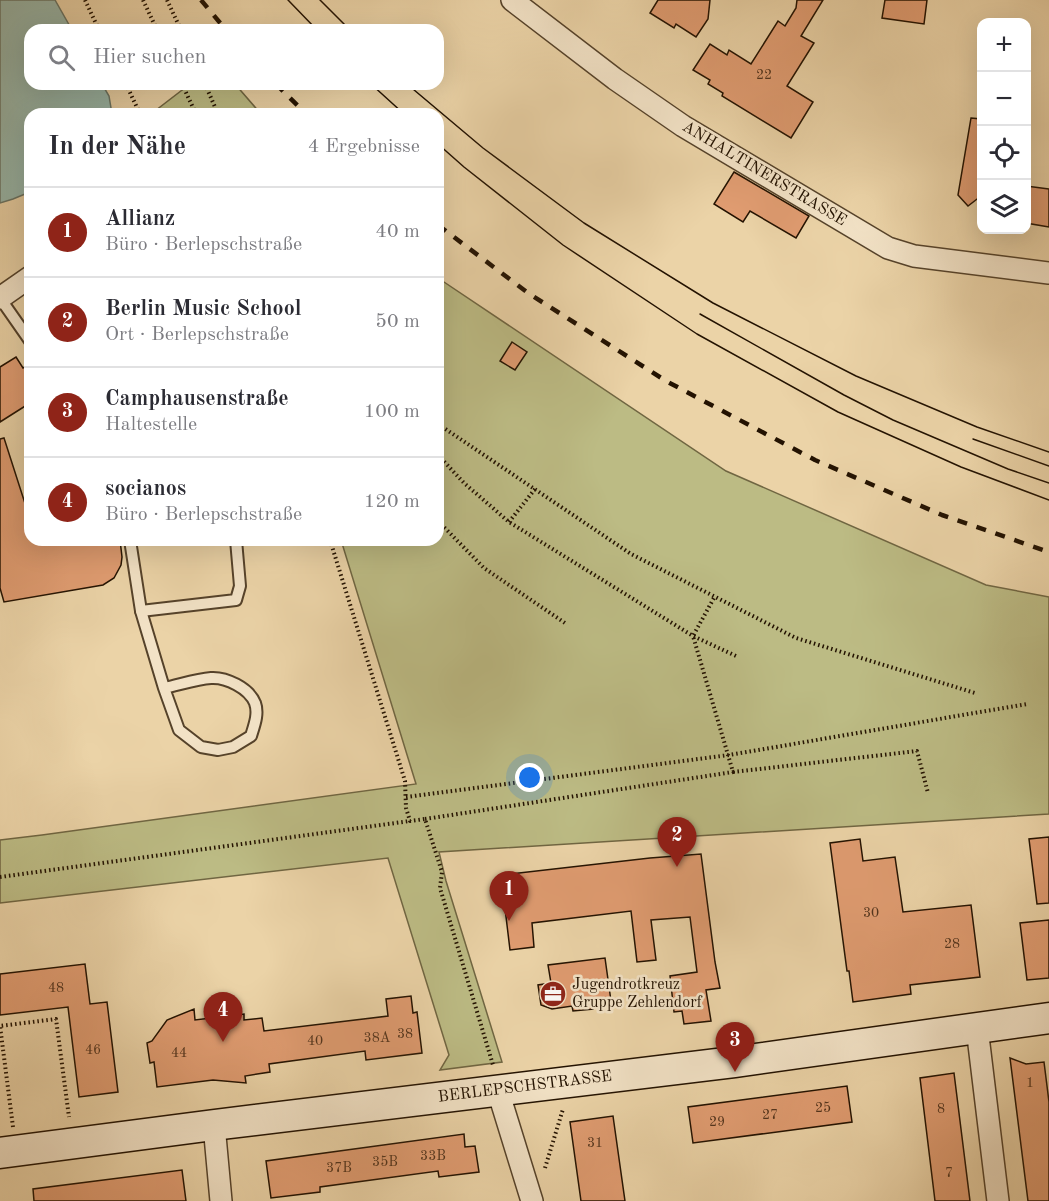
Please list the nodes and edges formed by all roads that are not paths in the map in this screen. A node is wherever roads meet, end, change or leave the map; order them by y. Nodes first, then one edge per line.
1 (512, 0) edge
2 (1049, 273) edge
3 (24, 281) edge
4 (0, 298) edge
5 (24, 332) edge
6 (131, 546) edge
7 (237, 546) edge
8 (141, 611) junction
9 (164, 688) junction
10 (1049, 1018) edge
11 (977, 1028) junction
12 (496, 1080) junction
13 (214, 1125) junction
14 (7, 1142) edge
15 (221, 1201) edge
16 (532, 1201) edge
17 (998, 1201) edge

1 - 2 street, ANHALTINERSTRASSE
3 - 4 street
4 - 5 lane
6 - 8 lane
7 - 8 lane
8 - 9 lane
9 - 9 lane
10 - 11 street, BERLEPSCHSTRASSE
11 - 12 street, BERLEPSCHSTRASSE
11 - 17 street
12 - 13 street, BERLEPSCHSTRASSE
12 - 16 street
13 - 14 street, BERLEPSCHSTRASSE
13 - 15 street

